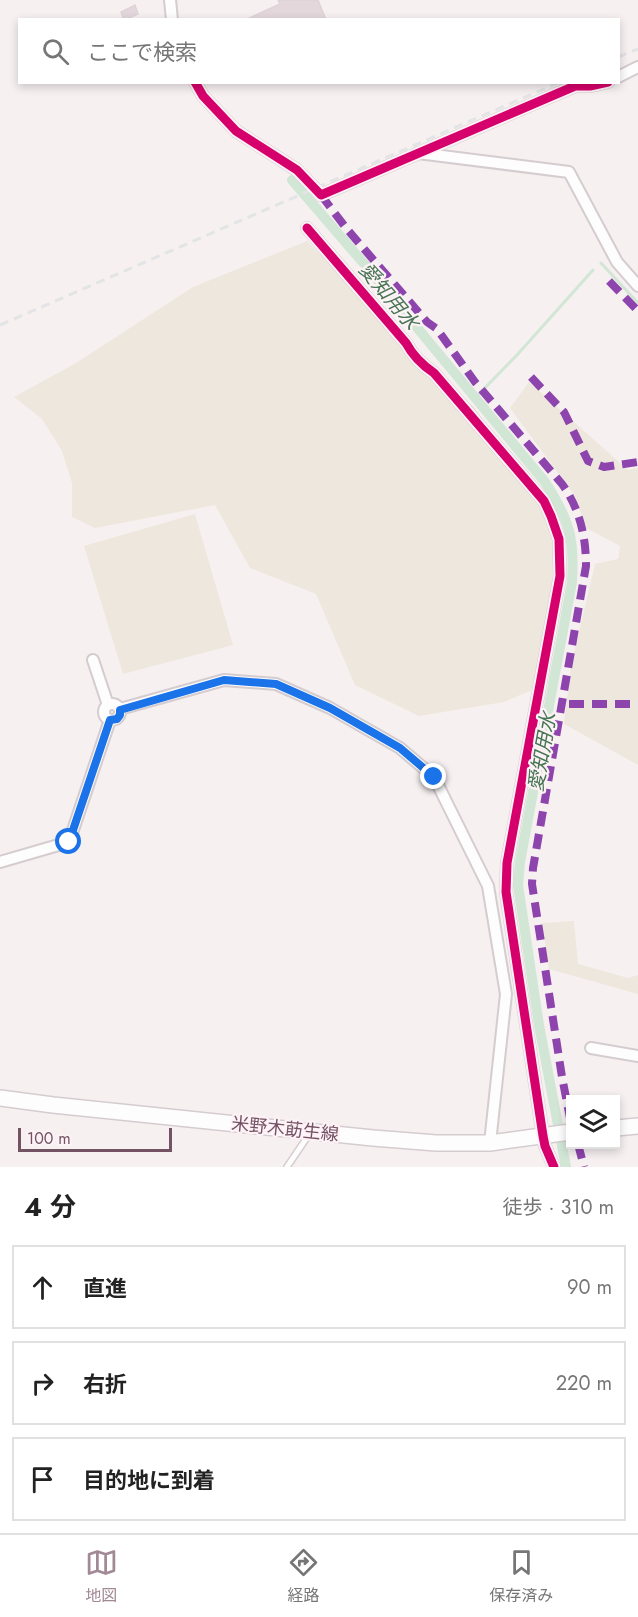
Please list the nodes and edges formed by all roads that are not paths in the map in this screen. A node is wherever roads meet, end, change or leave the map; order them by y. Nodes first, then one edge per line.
1 (170, 0) edge
2 (172, 18) edge
3 (638, 67) edge
4 (620, 76) edge
5 (196, 84) edge
6 (599, 84) edge
7 (417, 153) junction
8 (307, 228) dead end
9 (638, 286) edge
10 (93, 660) dead end
11 (108, 705) junction
12 (120, 710) junction
13 (110, 720) junction
14 (0, 862) edge
15 (591, 1048) dead end
16 (638, 1056) edge
17 (0, 1098) edge
18 (638, 1126) edge
19 (620, 1128) edge
20 (311, 1132) junction
21 (566, 1133) edge
22 (544, 1136) junction
23 (490, 1143) junction
24 (287, 1167) edge
25 (554, 1167) edge

1 - 2 street
3 - 4 street
5 - 7 street
6 - 7 street
7 - 9 street
8 - 22 street
10 - 11 street
11 - 12 street
11 - 13 street
12 - 13 street
12 - 23 street
13 - 14 street
15 - 16 street
17 - 20 main road, 米野木莇生線
18 - 19 main road
20 - 23 main road, 米野木莇生線
20 - 24 lane
21 - 22 main road, 米野木莇生線
22 - 23 main road, 米野木莇生線
22 - 25 street

